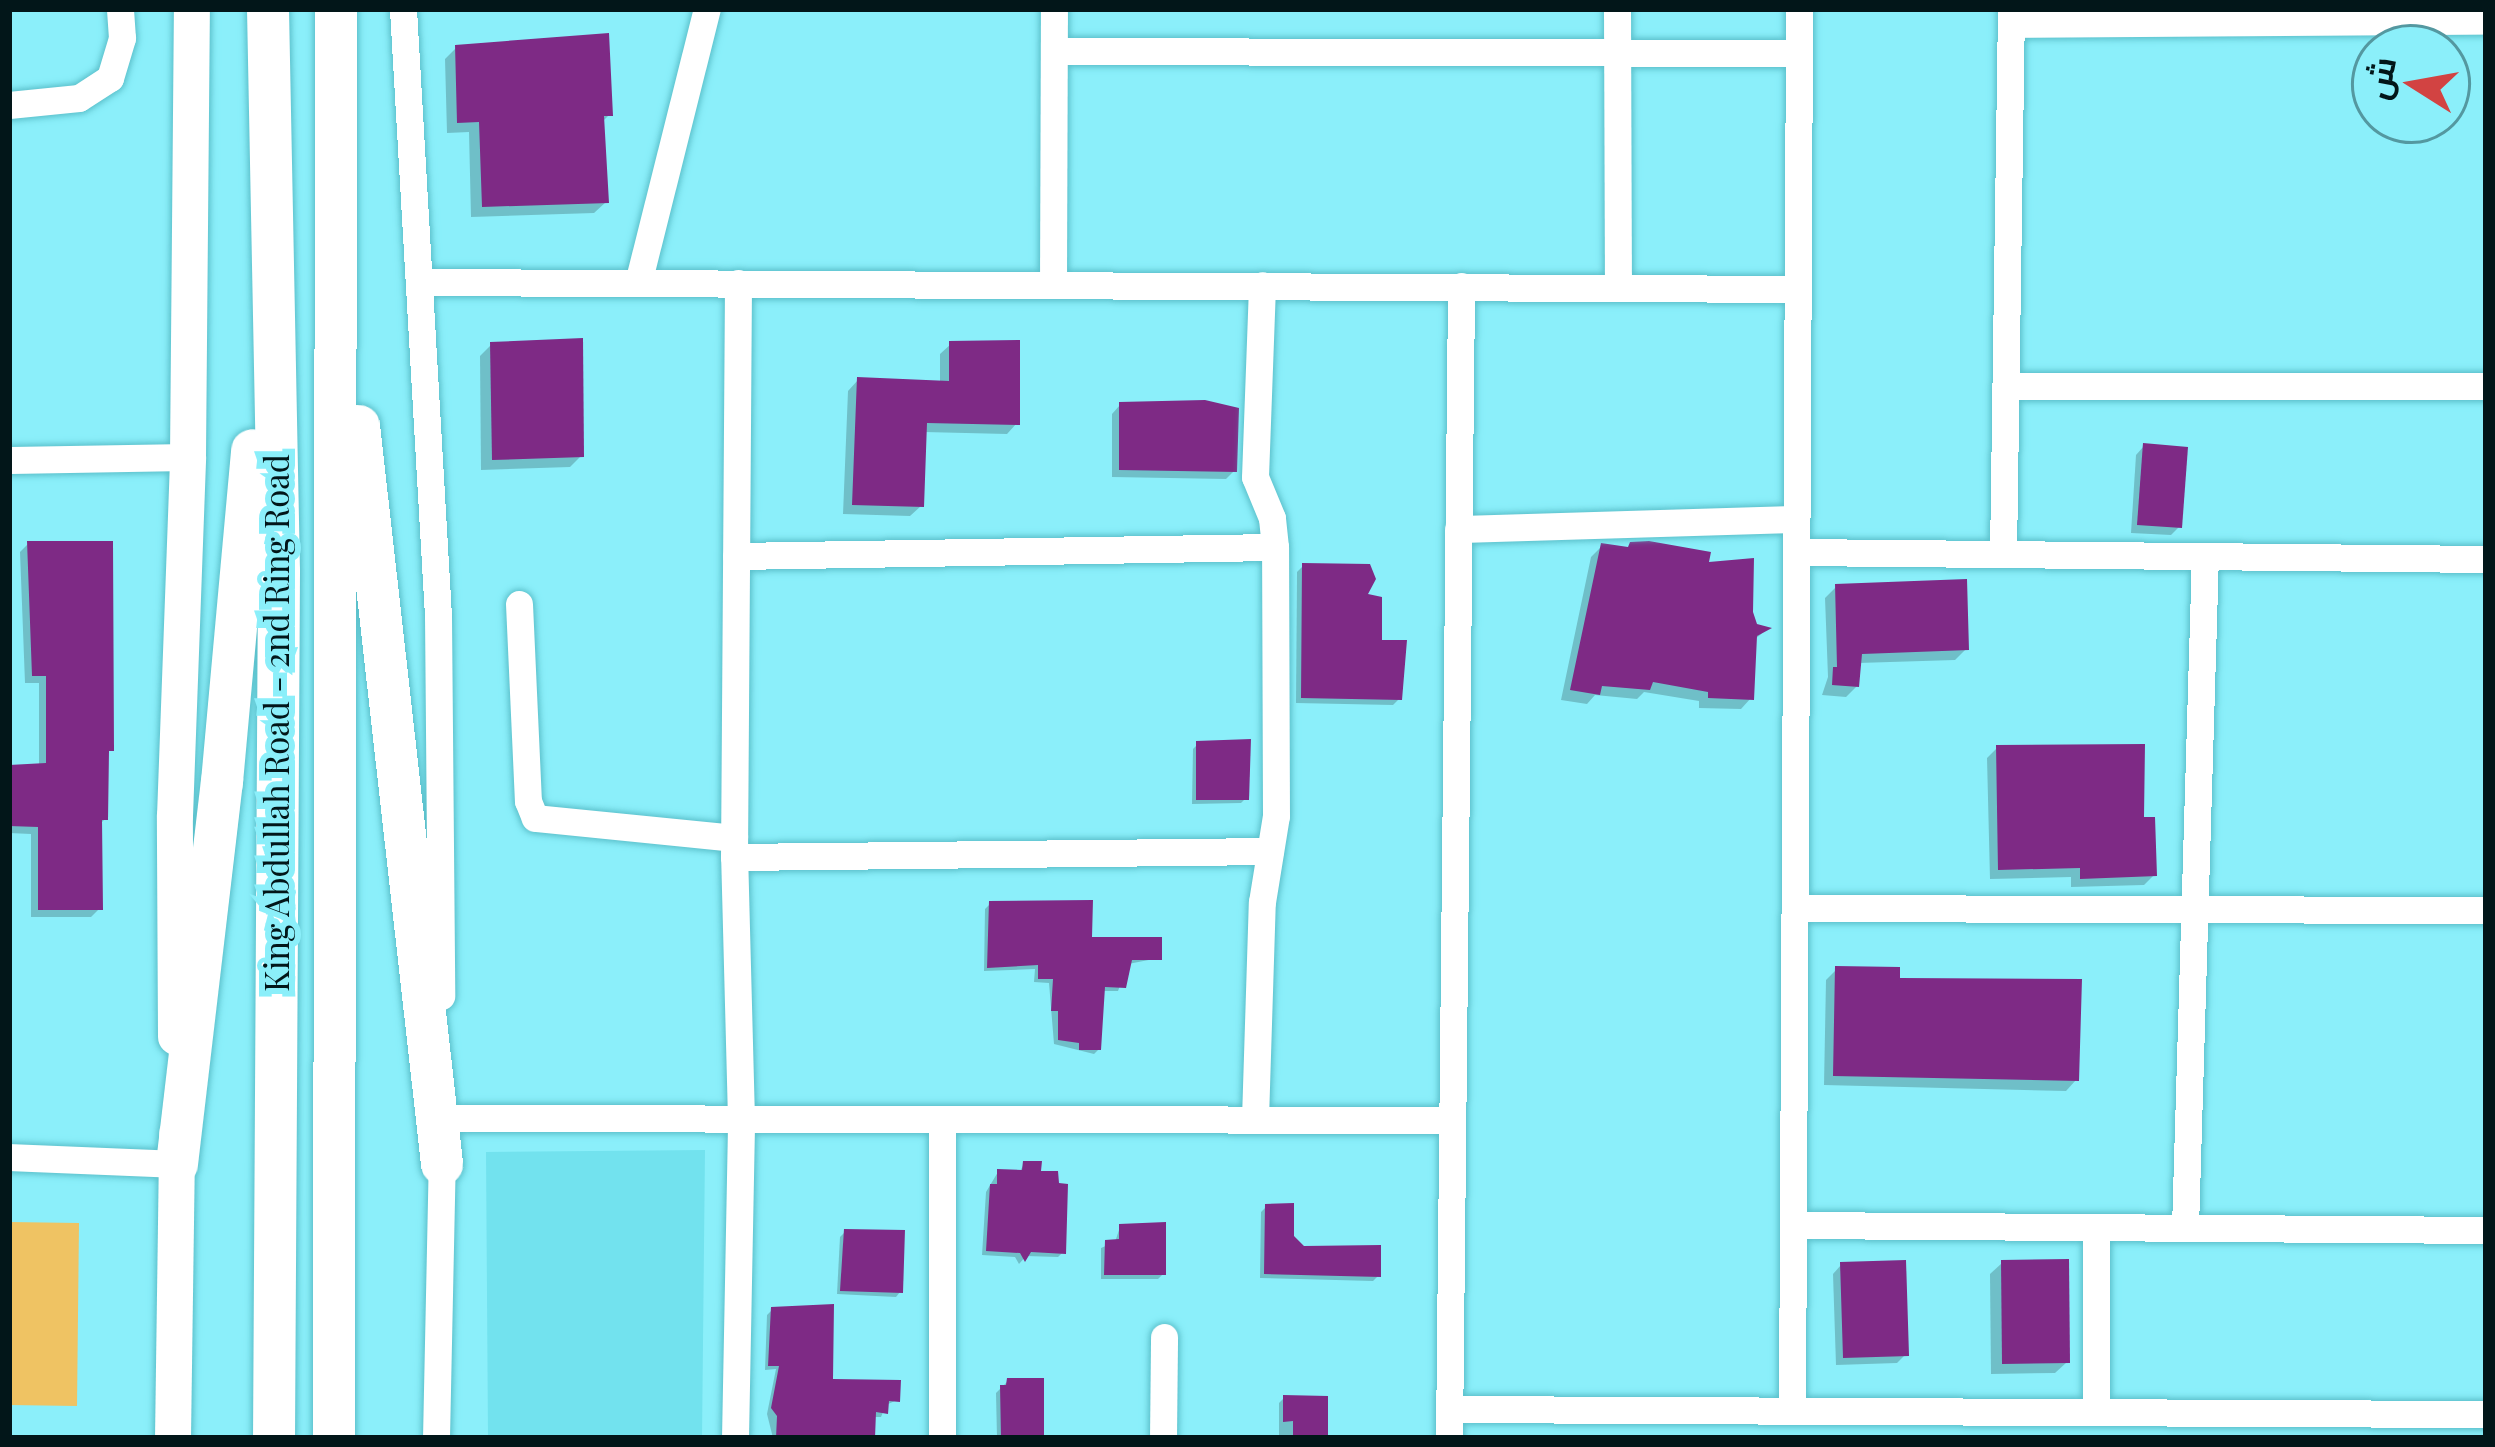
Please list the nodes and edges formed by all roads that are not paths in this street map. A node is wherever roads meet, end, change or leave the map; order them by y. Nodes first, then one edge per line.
1 (120, 9) edge
2 (192, 9) edge
3 (268, 9) edge
4 (336, 9) edge
5 (403, 9) edge
6 (707, 9) edge
7 (1054, 9) edge
8 (1617, 9) edge
9 (1799, 9) edge
10 (2011, 17) edge
11 (2486, 21) edge
12 (1054, 51) junction
13 (1617, 53) junction
14 (1799, 53) junction
15 (337, 88) junction
16 (9, 105) edge
17 (271, 162) junction
18 (639, 279) junction
19 (420, 282) junction
20 (738, 283) junction
21 (1053, 285) junction
22 (1262, 285) junction
23 (1461, 286) junction
24 (1618, 288) junction
25 (1798, 289) junction
26 (2007, 386) junction
27 (2486, 386) edge
28 (188, 457) junction
29 (9, 460) edge
30 (1796, 519) junction
31 (1458, 529) junction
32 (1275, 548) junction
33 (1797, 552) junction
34 (2003, 554) junction
35 (736, 556) junction
36 (2205, 556) junction
37 (2486, 559) edge
38 (519, 604) dead end
39 (734, 848) junction
40 (1270, 851) junction
41 (1795, 908) junction
42 (2486, 910) edge
43 (2194, 913) junction
44 (442, 1118) junction
45 (741, 1119) junction
46 (942, 1119) junction
47 (1255, 1120) junction
48 (1452, 1120) junction
49 (9, 1157) edge
50 (177, 1164) junction
51 (442, 1164) junction
52 (1793, 1225) junction
53 (2096, 1227) junction
54 (2186, 1228) junction
55 (2486, 1230) edge
56 (1164, 1337) dead end
57 (1449, 1408) junction
58 (1792, 1411) junction
59 (2096, 1412) junction
60 (2486, 1414) edge
61 (2000, 1425) edge
62 (173, 1438) edge
63 (274, 1438) edge
64 (334, 1438) edge
65 (436, 1438) edge
66 (735, 1438) edge
67 (942, 1438) edge
68 (1163, 1438) edge
69 (1449, 1438) edge

1 - 16 street
2 - 28 main road
3 - 17 highway, King Abdullah Road - 2nd Ring Road
4 - 15 highway, King Abdullah Road - 2nd Ring Road
5 - 19 street
6 - 18 street
7 - 12 street
8 - 13 street
9 - 14 street
10 - 11 street
10 - 26 street
12 - 13 street
12 - 21 street
13 - 14 street
13 - 24 street
14 - 25 street
15 - 51 highway
15 - 64 highway, King Abdullah Road - 2nd Ring Road
17 - 50 highway
17 - 63 highway, King Abdullah Road - 2nd Ring Road
18 - 19 street
18 - 20 street
19 - 44 street
20 - 21 street
20 - 35 street
21 - 22 street
22 - 23 street
22 - 32 street
23 - 24 street
23 - 31 street
24 - 25 street
25 - 30 street
26 - 27 street
26 - 34 street
28 - 29 street
28 - 50 main road
30 - 31 street
30 - 33 street
31 - 48 street
32 - 35 street
32 - 40 street
33 - 34 street
33 - 41 street
34 - 36 street
35 - 39 street
36 - 37 street
36 - 43 street
38 - 39 street
39 - 40 street
39 - 45 street
40 - 47 street
41 - 43 street
41 - 52 street
42 - 43 street
43 - 54 street
44 - 45 street
44 - 51 street
45 - 46 street
45 - 66 street
46 - 47 street
46 - 67 street
47 - 48 street
48 - 57 street
49 - 50 street
50 - 62 main road
51 - 65 street
52 - 53 street
52 - 58 street
53 - 54 street
53 - 59 street
54 - 55 street
56 - 68 street
57 - 58 street
57 - 69 street
58 - 61 street
59 - 60 street
59 - 61 street

